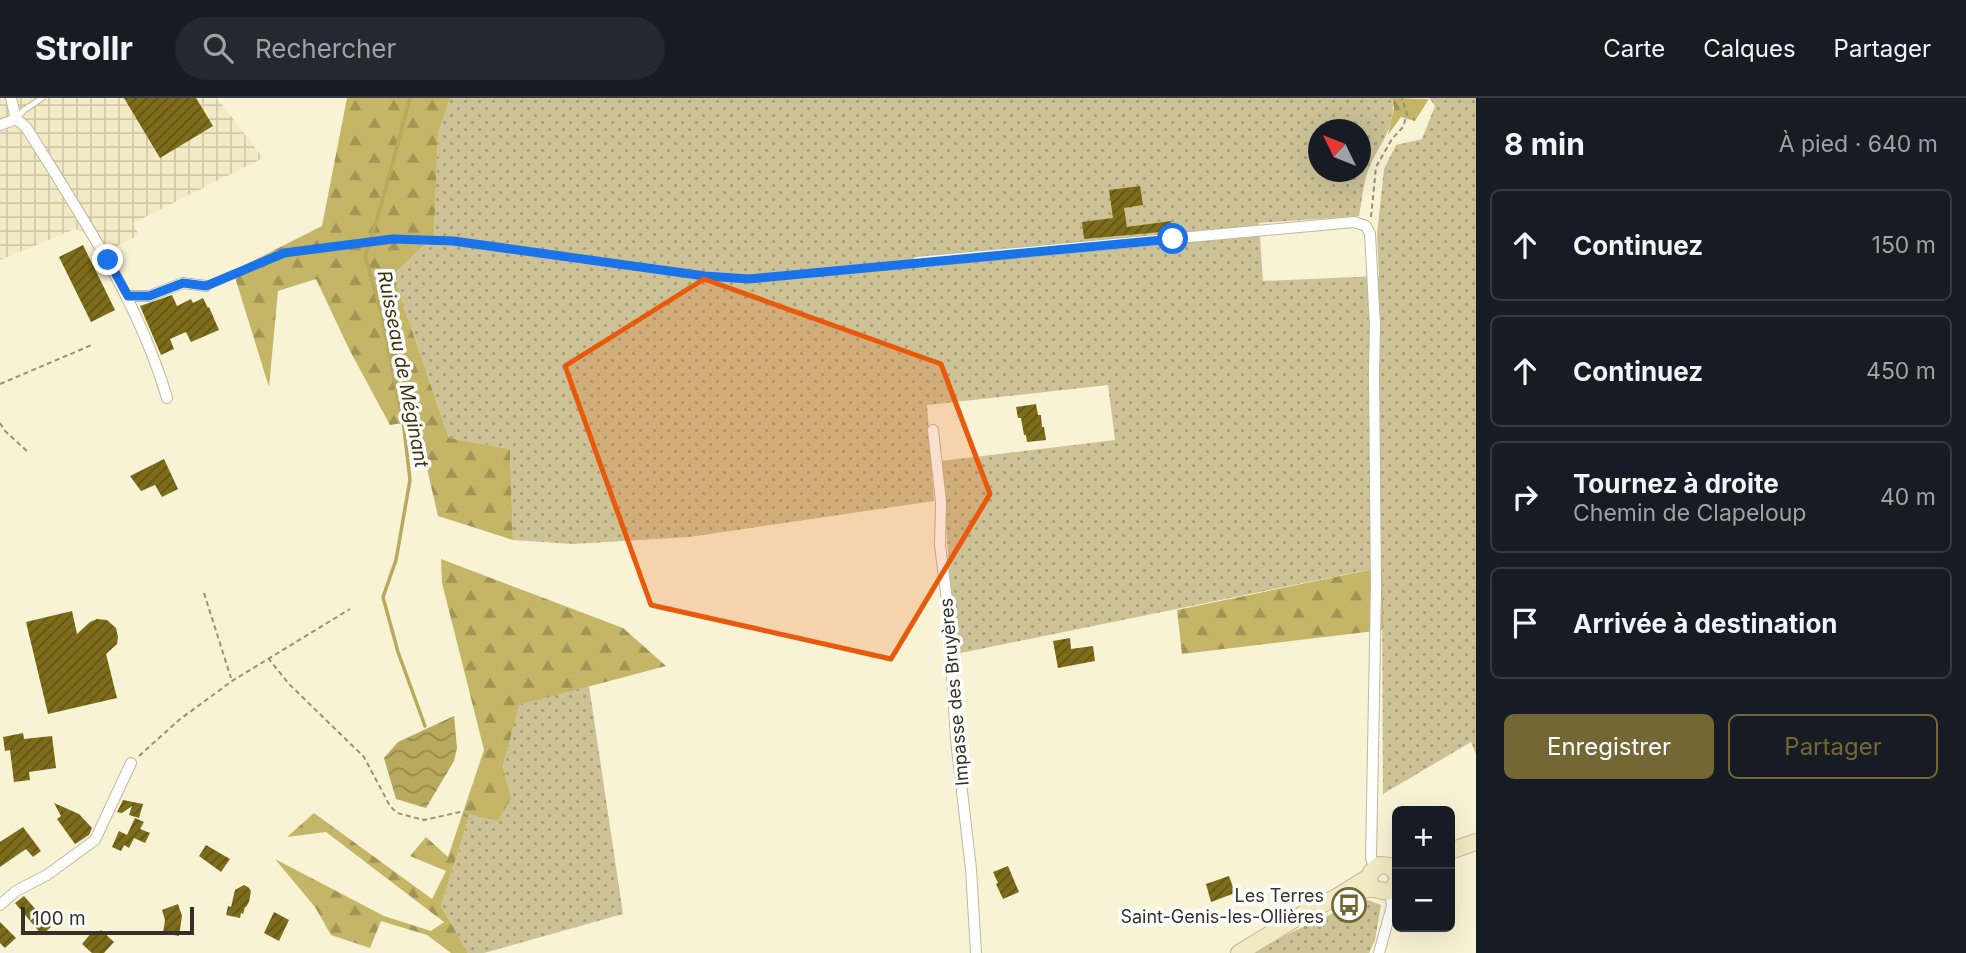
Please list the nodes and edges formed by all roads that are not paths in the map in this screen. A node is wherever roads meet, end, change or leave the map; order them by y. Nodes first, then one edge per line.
1 (12, 98) edge
2 (42, 98) edge
3 (16, 119) junction
4 (0, 125) edge
5 (917, 262) road end
6 (206, 286) road end
7 (128, 296) junction
8 (167, 398) dead end
9 (933, 430) dead end
10 (131, 763) road end
11 (1476, 842) edge
12 (1455, 849) edge
13 (1384, 870) edge
14 (1392, 888) edge
15 (0, 905) edge
16 (1392, 906) edge
17 (976, 953) edge
18 (1239, 953) edge
19 (1379, 953) edge

1 - 3 street
2 - 3 lane
3 - 4 street
3 - 7 street
5 - 13 street
6 - 7 street
7 - 8 street
9 - 17 street, Impasse des Bruyères
10 - 15 street
11 - 12 main road
13 - 14 main road
13 - 18 main road
16 - 19 street

